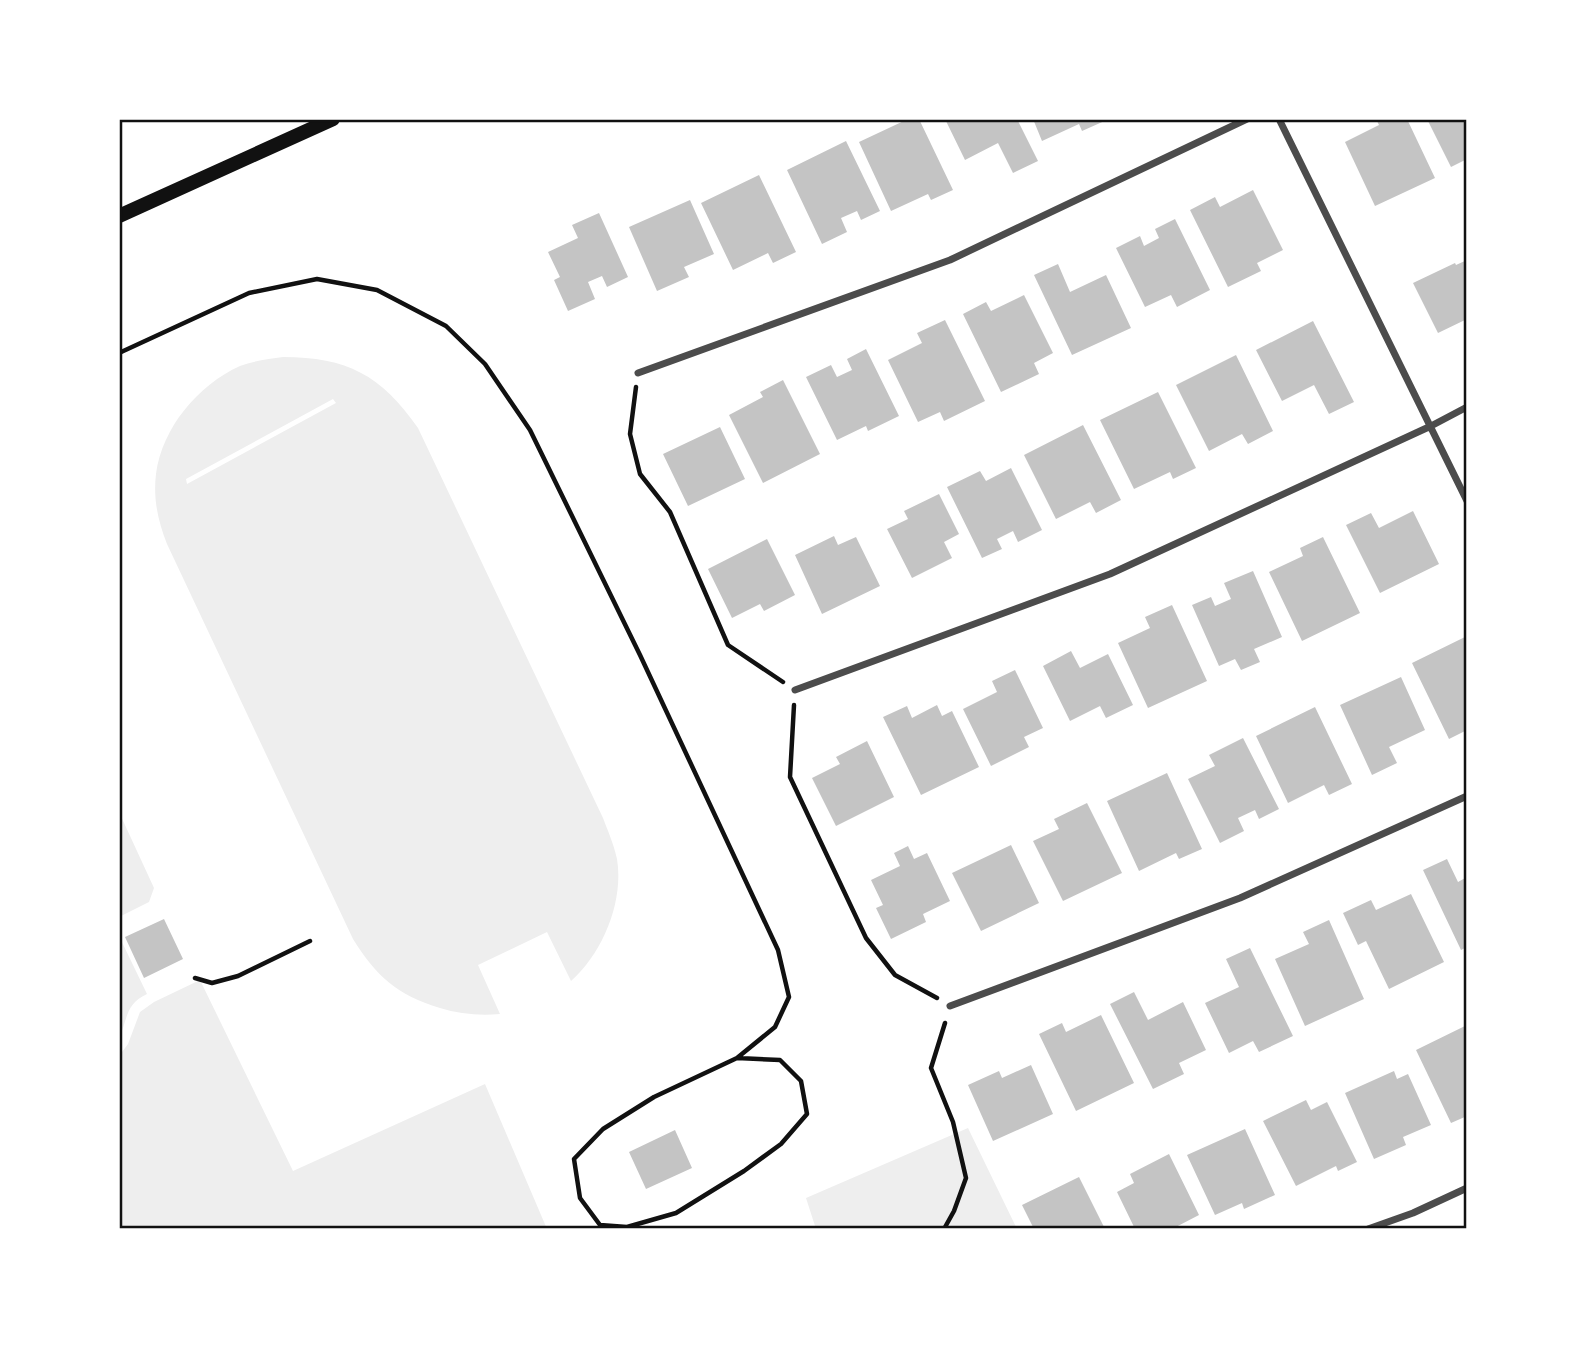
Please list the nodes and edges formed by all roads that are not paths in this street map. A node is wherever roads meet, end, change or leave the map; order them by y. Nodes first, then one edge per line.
1 (333, 119) edge
2 (1247, 119) edge
3 (1279, 119) edge
4 (119, 216) edge
5 (638, 373) road end
6 (1467, 407) edge
7 (1431, 426) junction
8 (1467, 501) edge
9 (795, 690) road end
10 (1467, 796) edge
11 (950, 1006) road end
12 (1467, 1188) edge
13 (1368, 1229) edge

1 - 4 main road
2 - 5 street
3 - 7 street
6 - 7 street
7 - 8 street
7 - 9 street
10 - 11 street
12 - 13 street

